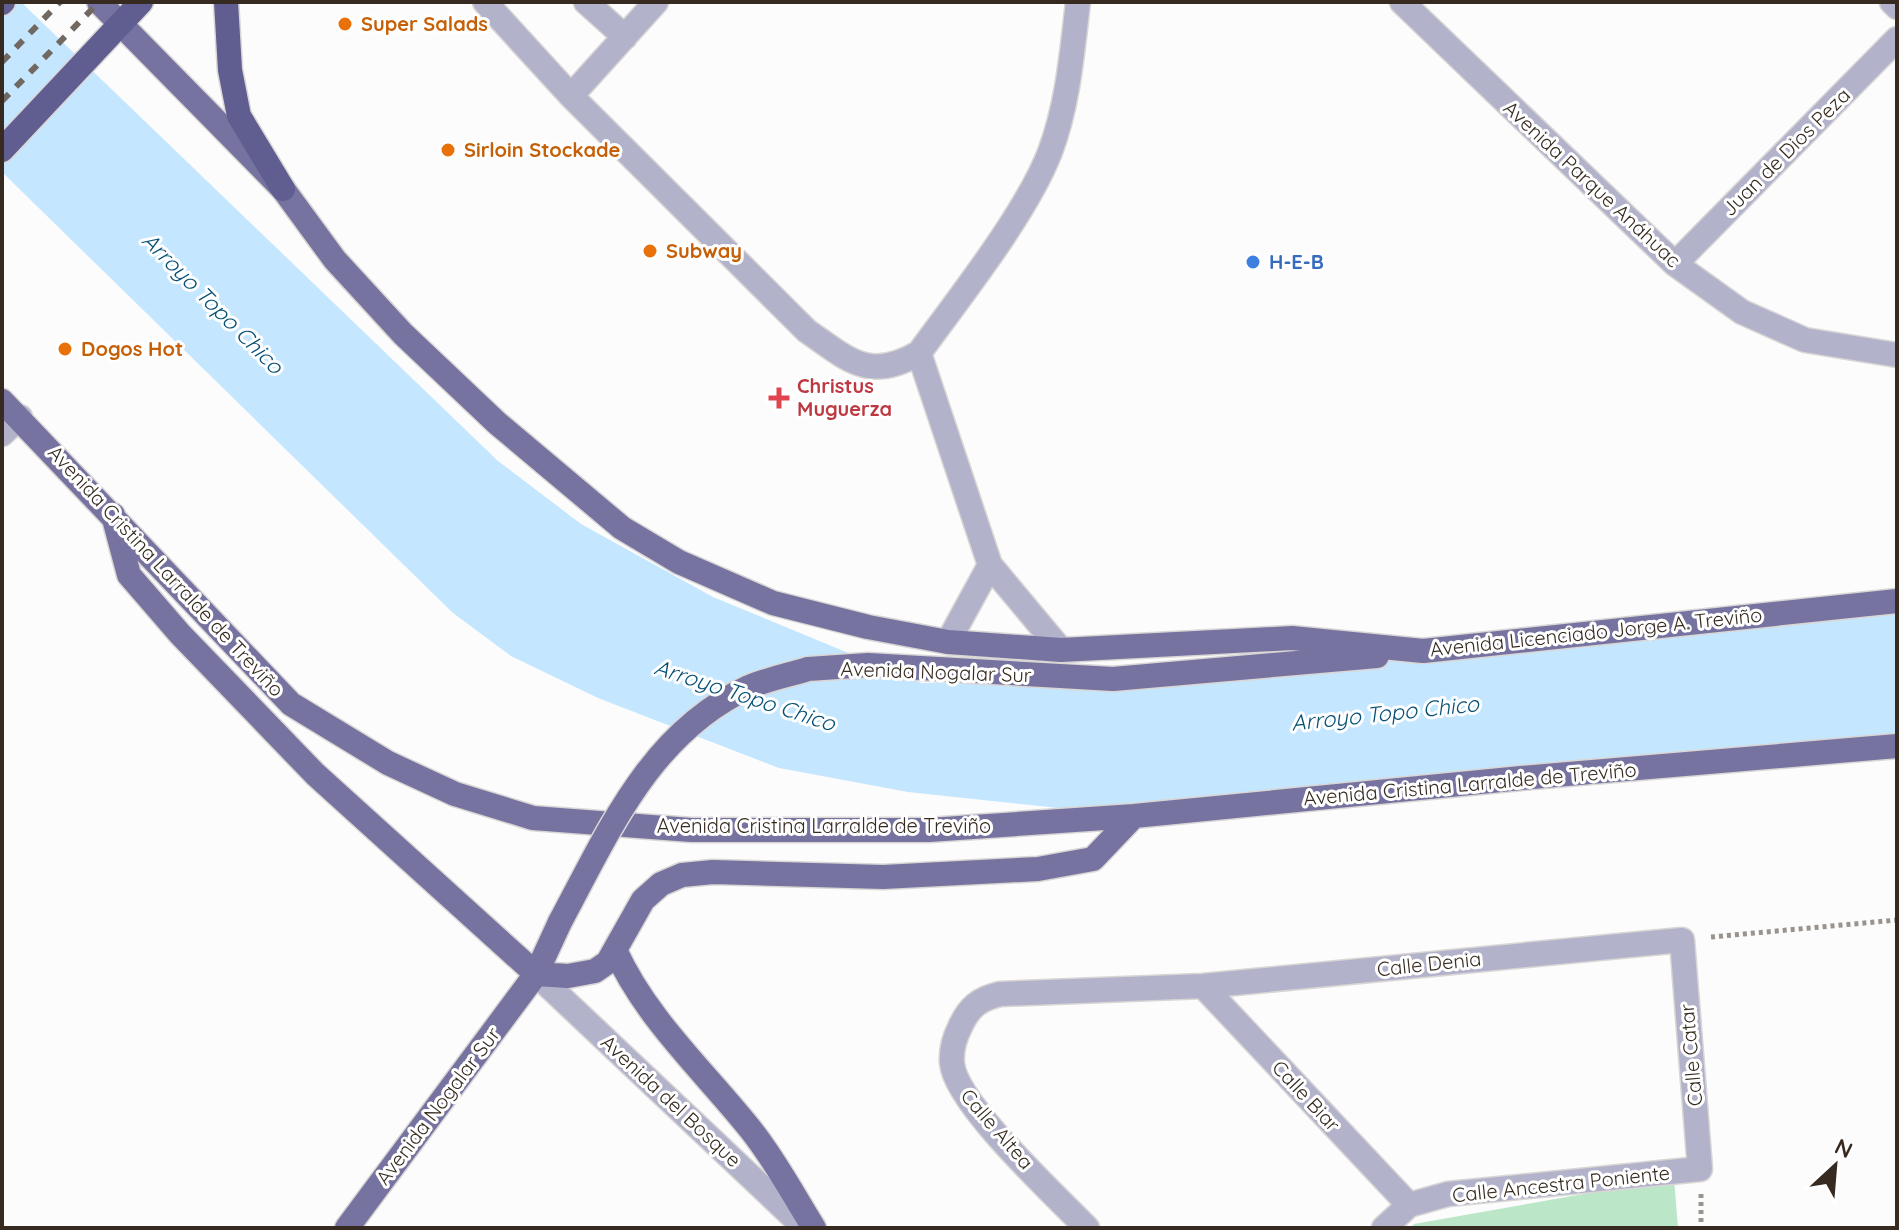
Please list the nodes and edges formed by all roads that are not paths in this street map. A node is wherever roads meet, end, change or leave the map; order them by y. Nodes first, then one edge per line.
1 (99, 2) edge
2 (141, 2) edge
3 (226, 2) edge
4 (485, 2) edge
5 (586, 2) edge
6 (656, 2) edge
7 (1078, 2) edge
8 (1402, 2) edge
9 (1892, 2) edge
10 (1897, 7) edge
11 (123, 24) junction
12 (625, 37) junction
13 (1897, 39) edge
14 (571, 96) junction
15 (2, 150) edge
16 (283, 189) junction
17 (1675, 264) junction
18 (919, 353) junction
19 (1897, 355) edge
20 (11, 409) edge
21 (2, 434) edge
22 (112, 513) junction
23 (990, 565) junction
24 (1897, 601) edge
25 (948, 642) junction
26 (1061, 650) junction
27 (1423, 651) junction
28 (1897, 746) edge
29 (1134, 816) junction
30 (1682, 940) joint
31 (615, 950) junction
32 (536, 974) junction
33 (1203, 986) junction
34 (966, 1013) joint
35 (1700, 1169) joint
36 (1409, 1205) junction
37 (352, 1226) edge
38 (805, 1228) edge
39 (814, 1228) edge
40 (1087, 1228) edge
41 (1384, 1228) edge

1 - 11 main road, Avenida Licenciado Jorge A. Treviño
2 - 11 highway
3 - 16 highway
4 - 14 street
5 - 12 street
6 - 12 street
7 - 18 street
8 - 17 street, Avenida Parque Anáhuac
9 - 10 street
11 - 15 highway
11 - 16 main road, Avenida Licenciado Jorge A. Treviño
12 - 14 street
13 - 17 street, Juan de Dios Peza
14 - 18 street
16 - 25 main road, Avenida Licenciado Jorge A. Treviño
17 - 19 street, Avenida Parque Anáhuac
18 - 23 street
20 - 21 street
20 - 22 main road, Avenida Cristina Larralde de Treviño
22 - 29 main road, Avenida Cristina Larralde de Treviño
22 - 32 main road
23 - 25 street
23 - 26 street
24 - 27 main road, Avenida Licenciado Jorge A. Treviño
25 - 26 main road, Avenida Licenciado Jorge A. Treviño
26 - 27 main road, Avenida Licenciado Jorge A. Treviño
27 - 32 main road, Avenida Nogalar Sur, bridge
28 - 29 main road, Avenida Cristina Larralde de Treviño
29 - 31 main road
30 - 33 street, Calle Denia
30 - 35 street, Calle Catar
31 - 32 main road
31 - 39 main road
32 - 37 main road, Avenida Nogalar Sur
32 - 38 street, Avenida del Bosque
33 - 34 street, Calle Denia
33 - 36 street, Calle Biar
34 - 40 street, Calle Altea
35 - 36 street, Calle Ancestra Poniente
36 - 41 street

